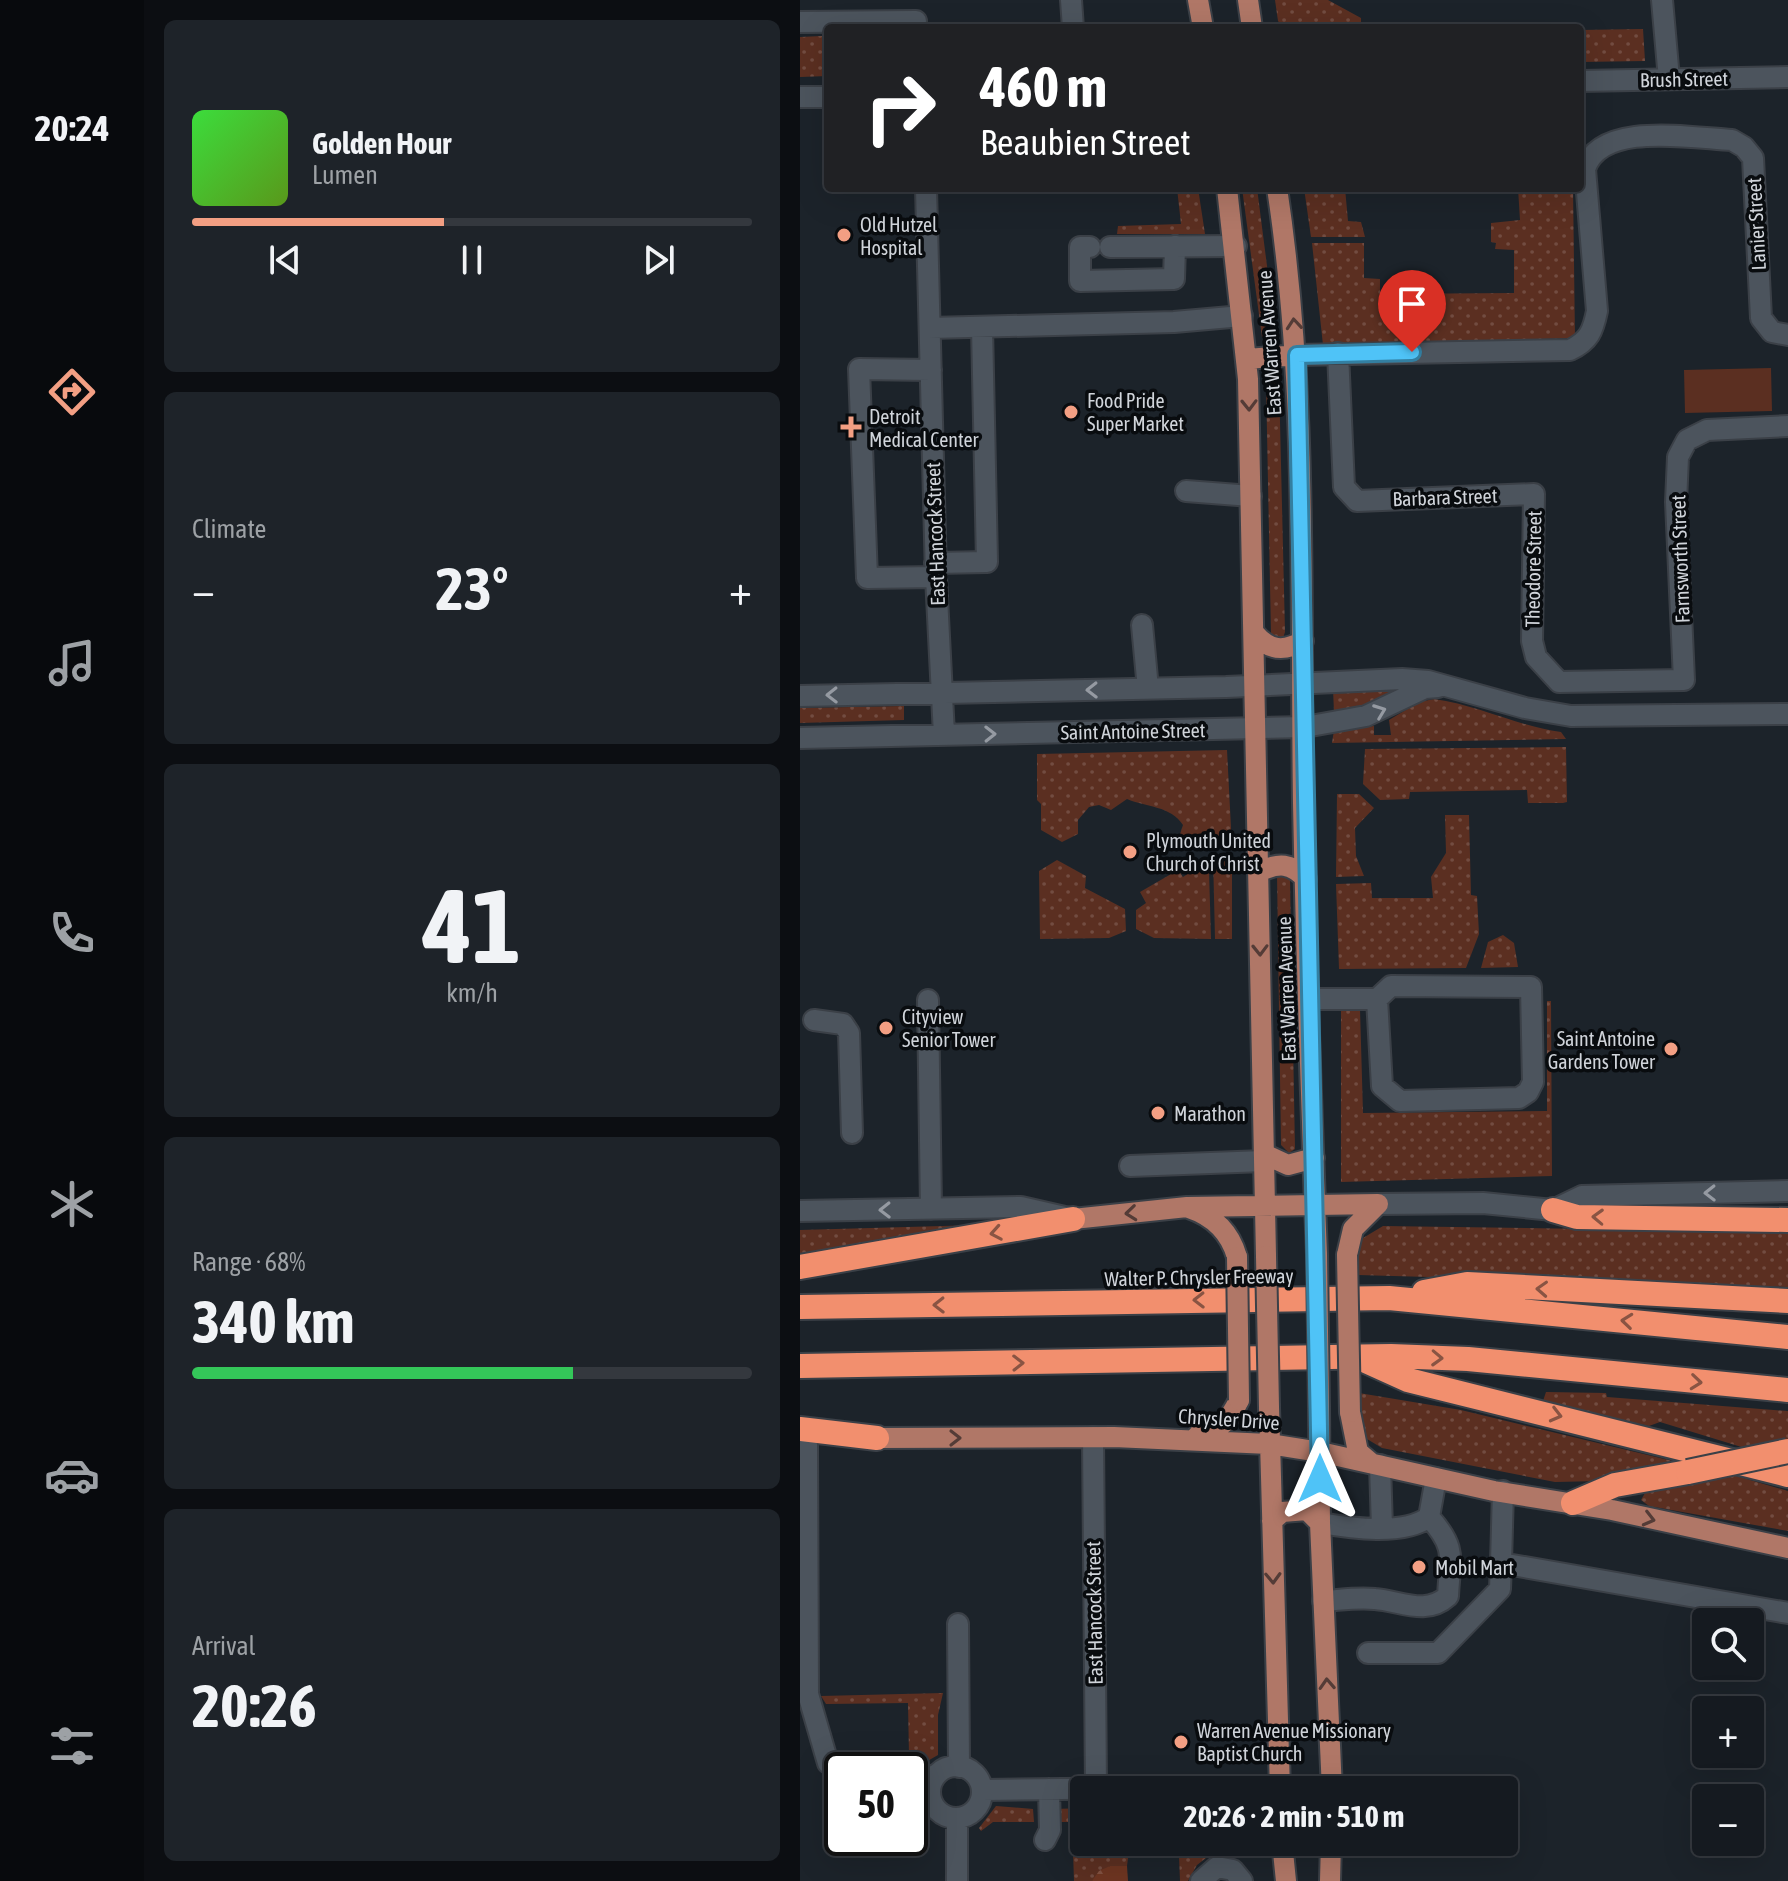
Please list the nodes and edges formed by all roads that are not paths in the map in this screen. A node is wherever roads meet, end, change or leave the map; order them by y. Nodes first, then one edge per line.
1 (1071, 0) edge
2 (1198, 0) edge
3 (1248, 0) edge
4 (1662, 0) edge
5 (915, 16) edge
6 (800, 22) edge
7 (1073, 24) edge
8 (1202, 24) edge
9 (1251, 24) edge
10 (1788, 77) edge
11 (1669, 79) junction
12 (1584, 81) edge
13 (800, 97) edge
14 (824, 97) edge
15 (926, 192) edge
16 (1228, 192) edge
17 (1277, 192) edge
18 (1175, 246) junction
19 (1236, 246) junction
20 (1242, 316) junction
21 (982, 327) junction
22 (930, 328) junction
23 (1788, 335) edge
24 (1338, 353) junction
25 (1297, 355) junction
26 (1247, 359) junction
27 (931, 370) junction
28 (1788, 426) edge
29 (1186, 491) dead end
30 (1534, 494) joint
31 (1251, 496) junction
32 (935, 570) junction
33 (1142, 625) dead end
34 (1254, 633) junction
35 (1303, 641) junction
36 (1304, 682) junction
37 (1559, 682) joint
38 (1255, 686) junction
39 (1458, 688) junction
40 (1148, 689) junction
41 (942, 693) junction
42 (800, 696) edge
43 (1788, 714) edge
44 (1305, 727) junction
45 (1256, 729) junction
46 (944, 735) junction
47 (800, 738) edge
48 (1259, 872) junction
49 (1306, 879) junction
50 (1310, 999) junction
51 (1377, 999) junction
52 (928, 1000) dead end
53 (814, 1020) dead end
54 (852, 1133) dead end
55 (1264, 1158) junction
56 (1314, 1158) junction
57 (1130, 1166) dead end
58 (1788, 1191) edge
59 (1378, 1204) junction
60 (1315, 1205) junction
61 (1265, 1206) junction
62 (1187, 1207) junction
63 (931, 1209) junction
64 (1553, 1210) junction
65 (800, 1211) edge
66 (1073, 1219) junction
67 (1788, 1220) edge
68 (800, 1267) edge
69 (1389, 1298) junction
70 (1788, 1301) edge
71 (800, 1307) edge
72 (1788, 1337) edge
73 (1359, 1357) junction
74 (800, 1366) edge
75 (1788, 1390) edge
76 (1093, 1437) junction
77 (877, 1438) joint
78 (802, 1439) edge
79 (1182, 1439) junction
80 (1269, 1444) junction
81 (1788, 1451) edge
82 (1320, 1452) junction
83 (1375, 1464) junction
84 (1788, 1475) edge
85 (1436, 1478) junction
86 (1503, 1491) junction
87 (1573, 1503) junction
88 (1429, 1517) junction
89 (1272, 1521) junction
90 (1320, 1523) junction
91 (1382, 1528) junction
92 (1788, 1548) edge
93 (1501, 1563) junction
94 (1323, 1601) junction
95 (1788, 1613) edge
96 (958, 1624) dead end
97 (1368, 1653) dead end
98 (825, 1752) edge
99 (928, 1770) edge
100 (947, 1771) junction
101 (1096, 1776) edge
102 (1280, 1776) edge
103 (1331, 1776) edge
104 (1070, 1788) edge
105 (982, 1790) junction
106 (957, 1819) junction
107 (1280, 1856) edge
108 (1283, 1856) edge
109 (1331, 1856) edge
110 (957, 1881) edge
111 (1201, 1881) edge
112 (1242, 1881) edge
113 (1279, 1881) edge
114 (1286, 1881) edge
115 (1330, 1881) edge

1 - 7 street
2 - 8 main road
3 - 9 main road
4 - 11 street
5 - 6 street
10 - 11 street, Brush Street
11 - 12 street, Brush Street
13 - 14 street
15 - 22 street, East Hancock Street
16 - 19 main road, East Warren Avenue
25 -> 17 main road, East Warren Avenue
18 - 18 street
18 - 19 street
19 - 20 main road, East Warren Avenue
20 - 21 street
20 - 26 main road, East Warren Avenue
21 - 22 street
21 - 32 street
22 - 27 street, East Hancock Street
23 - 24 street, Lanier Street
24 - 25 street
24 - 30 street, Barbara Street
25 - 26 main road
25 - 35 main road, East Warren Avenue
26 -> 31 main road, East Warren Avenue
27 - 32 street, East Hancock Street
27 - 32 street
28 - 37 street, Farnsworth Street
29 - 31 street
30 - 37 street, Theodore Street
31 - 34 main road, East Warren Avenue
32 - 41 street, East Hancock Street
33 - 40 street
34 - 35 main road
34 - 38 main road, East Warren Avenue
35 - 36 main road, East Warren Avenue
36 - 38 street, Saint Antoine Street
36 - 39 street, Saint Antoine Street
36 - 44 main road, East Warren Avenue
38 - 40 street, Saint Antoine Street
38 - 45 main road, East Warren Avenue
39 - 43 street, Saint Antoine Street
44 -> 39 street, Saint Antoine Street
40 -> 41 street, Saint Antoine Street
41 -> 42 street, Saint Antoine Street
41 - 46 street, East Hancock Street
44 - 45 street, Saint Antoine Street
44 - 49 main road, East Warren Avenue
46 -> 45 street, Saint Antoine Street
45 - 48 main road, East Warren Avenue
46 - 47 street, Saint Antoine Street
48 - 49 main road
48 -> 55 main road, East Warren Avenue
49 - 50 main road, East Warren Avenue
50 - 51 street
50 - 56 main road, East Warren Avenue
51 - 51 street
52 - 63 street
53 - 54 street
55 - 56 main road
55 - 57 street
55 - 61 main road, East Warren Avenue
56 - 60 main road, East Warren Avenue
58 -> 64 street
59 - 60 main road
59 - 64 street
59 - 83 main road, bridge
60 - 61 main road
60 - 82 main road, East Warren Avenue, bridge
61 - 62 main road
61 - 80 main road, East Warren Avenue, bridge
62 -> 66 main road
62 - 79 main road, bridge
63 -> 65 street
63 - 66 street
67 -> 64 highway
66 -> 68 highway
70 -> 69 highway
69 -> 71 highway, Walter P. Chrysler Freeway
72 -> 69 highway, Walter P. Chrysler Freeway
74 -> 73 highway
73 -> 75 highway
73 -> 84 highway
77 -> 76 main road, Chrysler Drive
76 - 79 main road, Chrysler Drive
76 - 101 street, East Hancock Street
77 - 78 highway
78 - 98 street
79 - 80 main road, Chrysler Drive
80 - 82 main road, Chrysler Drive
80 - 89 main road, East Warren Avenue
81 - 87 highway, bridge
82 - 83 main road, Chrysler Drive
82 - 90 main road, East Warren Avenue
83 - 85 main road, Chrysler Drive
83 - 91 street
85 - 86 main road, Chrysler Drive
85 - 88 street
86 - 87 main road, Chrysler Drive
86 - 93 street
87 -> 92 main road, Chrysler Drive
88 - 91 street
88 - 94 street
89 - 90 main road
89 -> 102 main road, East Warren Avenue
90 - 91 street
90 - 94 main road, East Warren Avenue
93 - 95 street
93 - 97 street
103 -> 94 main road, East Warren Avenue
96 - 100 street
99 - 100 street
100 - 105 street
100 - 106 street
104 - 105 street
105 - 106 street
106 - 110 street
107 - 113 main road
108 - 114 main road
109 - 115 main road
111 - 112 street

